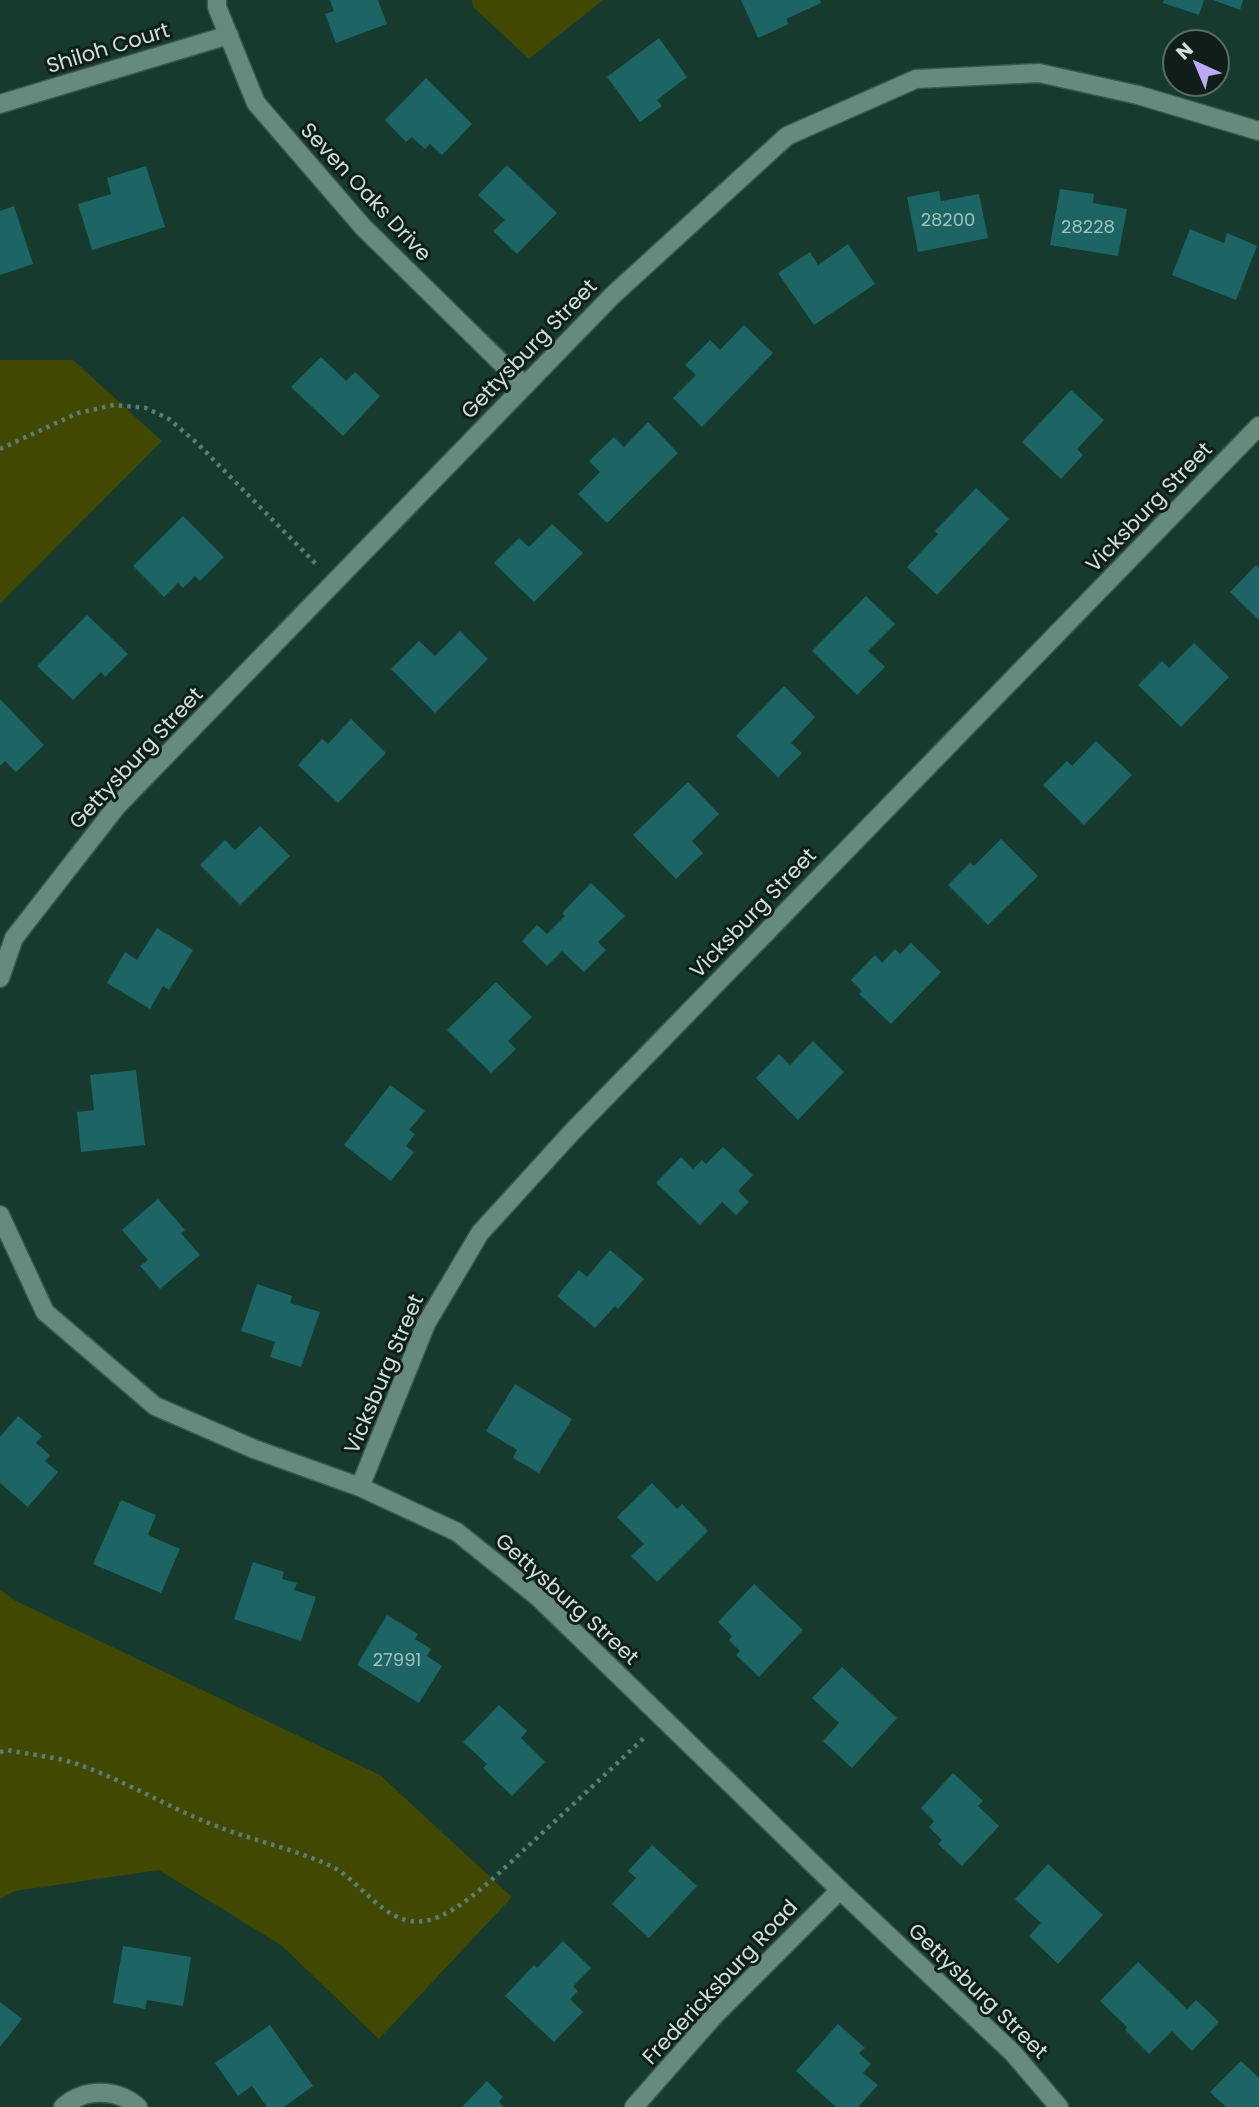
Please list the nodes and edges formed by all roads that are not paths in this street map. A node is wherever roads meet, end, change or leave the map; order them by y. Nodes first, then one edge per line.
1 (217, 0) edge
2 (229, 35) junction
3 (0, 104) edge
4 (1259, 131) edge
5 (524, 386) junction
6 (1259, 426) edge
7 (0, 978) edge
8 (0, 1215) edge
9 (5, 1239) edge
10 (360, 1487) junction
11 (840, 1889) junction
12 (63, 2107) edge
13 (138, 2107) edge
14 (634, 2107) edge
15 (1059, 2107) edge

1 - 2 street, Seven Oaks Drive
2 - 3 street, Shiloh Court
2 - 5 street, Seven Oaks Drive
4 - 5 street, Gettysburg Street
5 - 7 street, Gettysburg Street
6 - 10 street, Vicksburg Street
8 - 9 street, Gettysburg Street
9 - 10 street, Gettysburg Street
10 - 11 street, Gettysburg Street
11 - 14 street, Fredericksburg Road
11 - 15 street, Gettysburg Street
12 - 13 street

